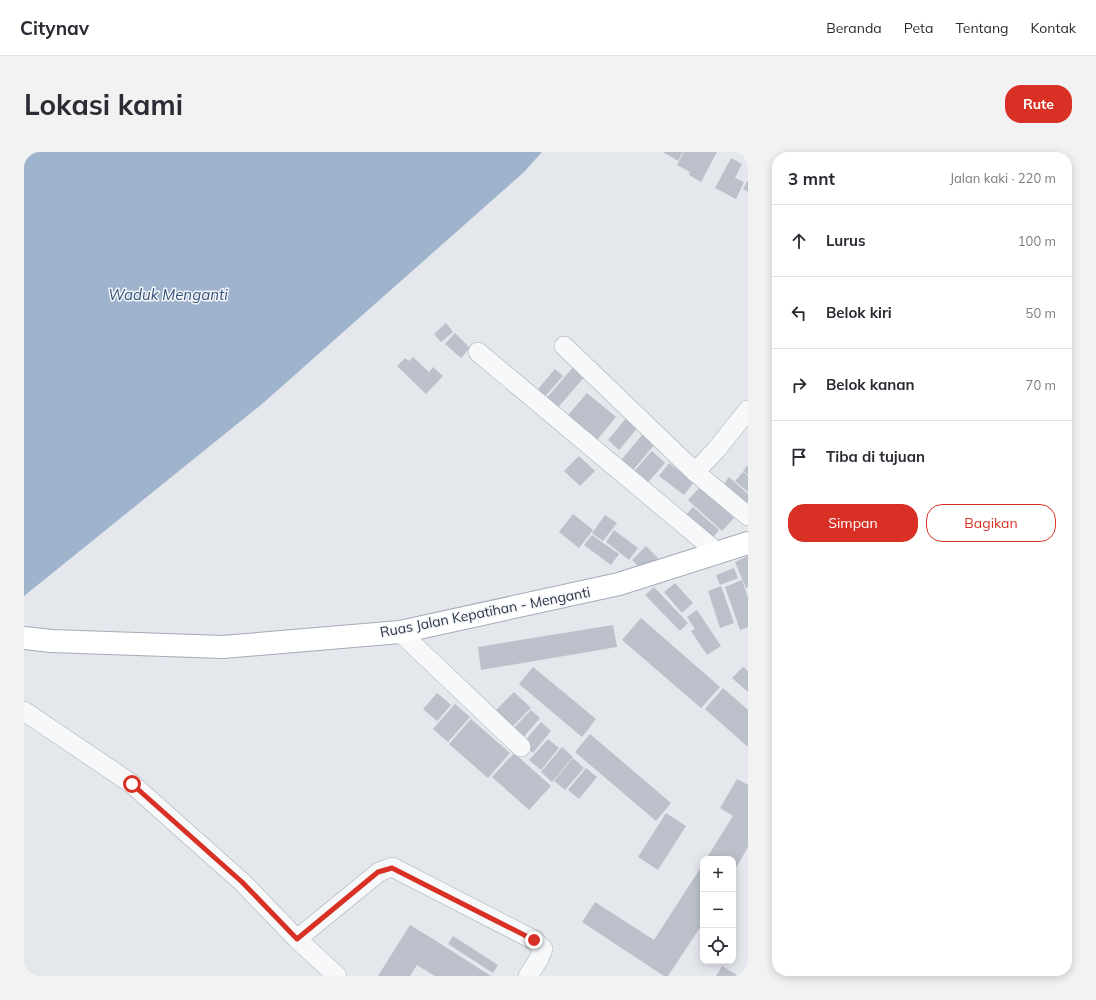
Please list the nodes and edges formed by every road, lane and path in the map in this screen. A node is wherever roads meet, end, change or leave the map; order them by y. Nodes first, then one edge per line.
1 (564, 346) dead end
2 (478, 352) dead end
3 (748, 410) edge
4 (695, 472) junction
5 (748, 516) edge
6 (748, 544) edge
7 (718, 553) junction
8 (400, 632) junction
9 (24, 638) edge
10 (24, 711) edge
11 (520, 748) dead end
12 (297, 939) junction
13 (337, 976) edge
14 (528, 976) edge

1 - 4 street
2 - 7 street
3 - 4 street
4 - 5 street
6 - 7 main road, Ruas Jalan Kepatihan - Menganti
7 - 8 main road, Ruas Jalan Kepatihan - Menganti
8 - 9 main road, Ruas Jalan Kepatihan - Menganti
8 - 11 street
10 - 12 street
12 - 13 street
12 - 14 street

